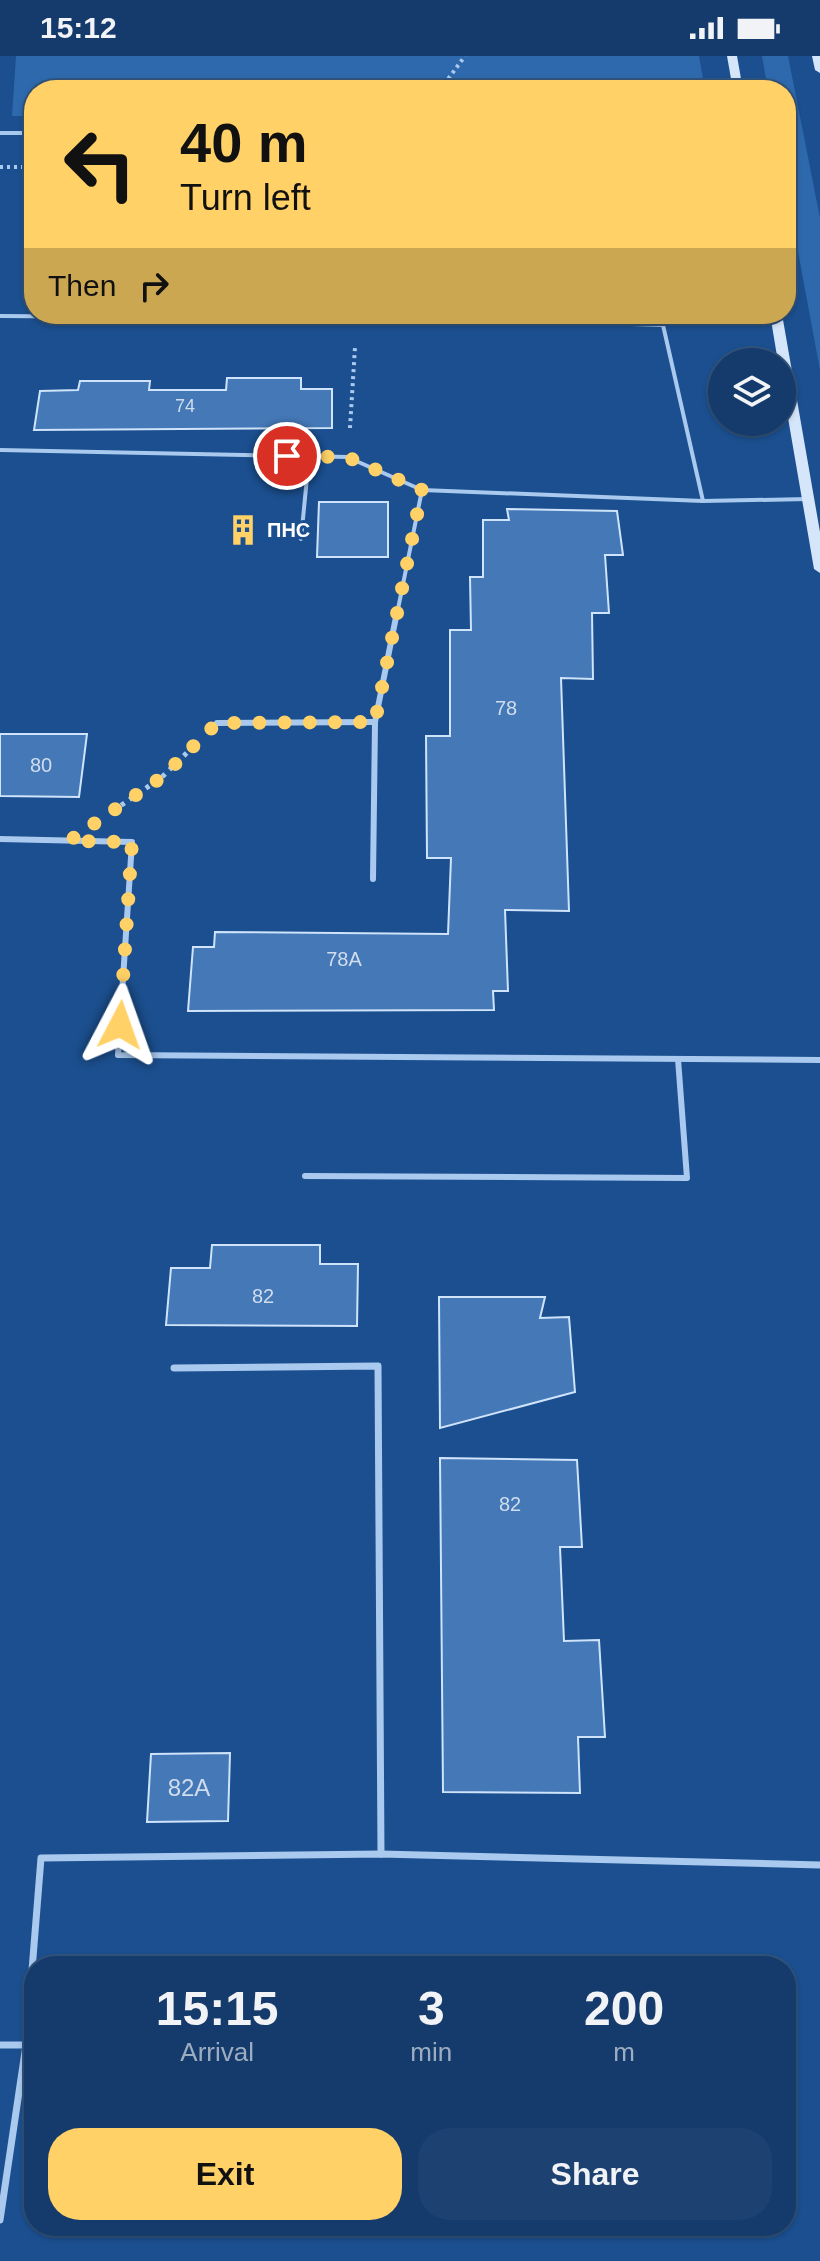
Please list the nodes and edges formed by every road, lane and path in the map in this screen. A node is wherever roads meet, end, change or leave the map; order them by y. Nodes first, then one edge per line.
1 (465, 56) edge
2 (732, 56) edge
3 (817, 56) edge
4 (820, 70) edge
5 (447, 80) edge
6 (736, 80) edge
7 (0, 133) edge
8 (24, 133) edge
9 (0, 167) edge
10 (24, 167) edge
11 (0, 316) edge
12 (24, 316) edge
13 (357, 324) edge
14 (630, 324) edge
15 (778, 324) edge
16 (0, 450) edge
17 (309, 457) junction
18 (347, 457) junction
19 (422, 490) junction
20 (808, 499) junction
21 (703, 501) junction
22 (301, 539) dead end
23 (820, 569) edge
24 (375, 722) junction
25 (217, 723) joint
26 (0, 839) edge
27 (69, 841) junction
28 (373, 879) dead end
29 (678, 1059) junction
30 (820, 1060) edge
31 (305, 1176) dead end
32 (174, 1368) dead end
33 (381, 1854) junction
34 (820, 1865) edge
35 (33, 1956) edge
36 (0, 2045) edge
37 (24, 2045) edge
38 (24, 2058) edge
39 (0, 2220) edge

1 - 5 path
2 - 6 main road
3 - 4 main road
7 - 8 lane
9 - 10 path
11 - 12 lane
13 - 18 path
14 - 21 lane
15 - 20 main road
16 - 17 lane
17 - 18 lane
17 - 22 lane
18 - 19 lane
19 - 21 lane
19 - 24 lane
20 - 21 lane
20 - 23 main road
24 - 25 lane
24 - 28 lane
25 - 27 path
26 - 27 lane
27 - 29 lane
29 - 30 lane
29 - 31 lane
32 - 33 lane
33 - 34 lane
33 - 35 lane
36 - 37 lane
38 - 39 lane

